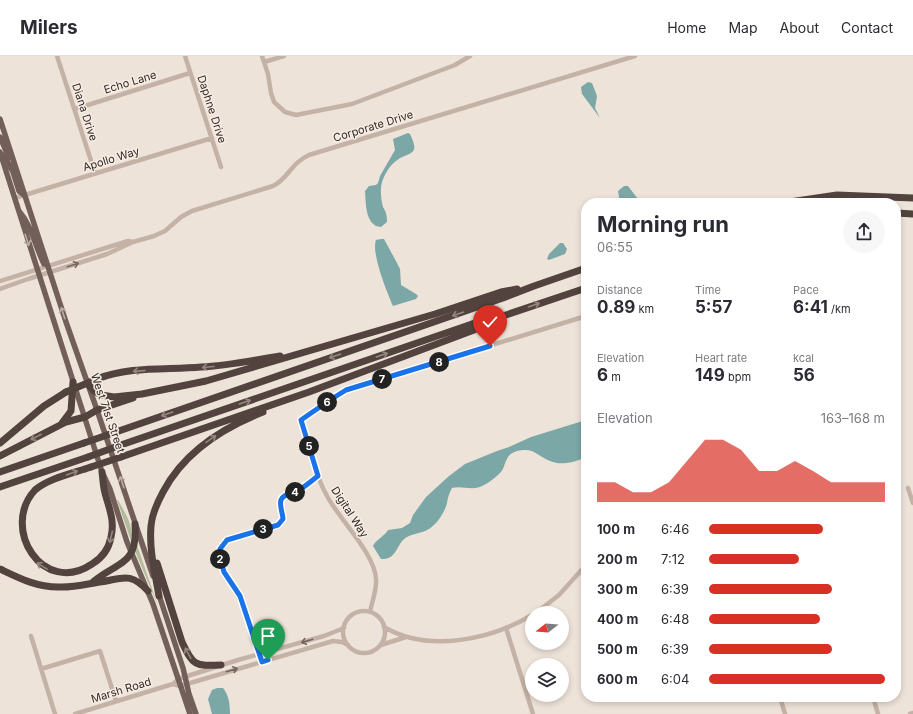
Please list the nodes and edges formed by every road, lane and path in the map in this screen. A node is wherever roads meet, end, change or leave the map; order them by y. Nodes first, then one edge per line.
1 (57, 56) edge
2 (185, 56) edge
3 (262, 56) edge
4 (284, 56) edge
5 (470, 56) edge
6 (634, 56) edge
7 (264, 62) junction
8 (190, 73) junction
9 (74, 109) junction
10 (0, 119) edge
11 (0, 137) edge
12 (212, 138) junction
13 (0, 150) edge
14 (15, 166) junction
15 (221, 167) dead end
16 (95, 174) junction
17 (25, 195) junction
18 (16, 198) junction
19 (817, 198) edge
20 (913, 198) edge
21 (19, 211) junction
22 (901, 213) edge
23 (913, 214) edge
24 (133, 242) junction
25 (46, 266) junction
26 (37, 269) junction
27 (581, 270) edge
28 (50, 272) junction
29 (39, 276) junction
30 (0, 281) edge
31 (534, 286) junction
32 (0, 290) edge
33 (581, 290) edge
34 (497, 318) junction
35 (581, 318) edge
36 (302, 352) junction
37 (73, 382) junction
38 (88, 384) junction
39 (309, 392) junction
40 (142, 394) junction
41 (98, 410) junction
42 (85, 417) junction
43 (60, 425) junction
44 (0, 443) edge
45 (0, 456) edge
46 (0, 472) edge
47 (102, 472) junction
48 (318, 476) junction
49 (0, 487) edge
50 (908, 488) dead end
51 (159, 500) junction
52 (913, 503) edge
53 (135, 524) junction
54 (132, 552) junction
55 (0, 569) edge
56 (581, 571) edge
57 (93, 582) junction
58 (148, 591) junction
59 (159, 596) junction
60 (545, 606) edge
61 (370, 612) junction
62 (525, 618) edge
63 (384, 627) junction
64 (344, 628) junction
65 (506, 628) junction
66 (31, 636) dead end
67 (406, 637) junction
68 (348, 645) junction
69 (381, 645) junction
70 (260, 654) junction
71 (262, 662) junction
72 (221, 665) junction
73 (41, 669) junction
74 (185, 677) junction
75 (176, 682) junction
76 (186, 684) junction
77 (180, 686) junction
78 (116, 701) junction
79 (781, 702) edge
80 (874, 702) edge
81 (913, 713) edge
82 (55, 714) edge
83 (75, 714) edge
84 (190, 714) edge
85 (196, 714) edge
86 (533, 714) edge
87 (785, 714) edge
88 (878, 714) edge
89 (910, 714) edge

1 - 9 street, Diana Drive
2 - 8 street, Daphne Drive
3 - 7 street
4 - 7 street
5 - 7 street
6 - 24 street, Corporate Drive
8 - 9 street, Echo Lane
8 - 12 street, Daphne Drive
9 - 16 street, Diana Drive
10 - 14 main road, West 71st Street
11 - 14 main road
12 - 15 street, Daphne Drive
12 - 16 street, Apollo Way
13 - 17 main road
13 - 18 main road
14 - 17 main road, West 71st Street
16 - 17 street, Apollo Way
17 - 18 street, Apollo Way
17 - 25 main road, West 71st Street
18 - 21 main road
19 - 20 highway
21 - 25 main road
21 -> 26 main road
22 - 23 highway
24 - 25 street, Corporate Drive
28 -> 24 street, Corporate Drive
25 - 26 street, Corporate Drive
25 - 28 main road, West 71st Street
26 - 29 main road
26 - 30 street, Corporate Drive
27 - 31 highway
28 - 29 street, Corporate Drive
38 -> 28 main road, West 71st Street
29 - 32 street, Corporate Drive
29 - 37 main road
31 - 36 highway
31 -> 46 highway, bridge
34 -> 33 highway
34 - 39 highway
49 -> 34 highway, bridge
35 - 48 street, Digital Way
36 - 40 highway
36 -> 44 highway, bridge
37 - 42 main road
37 - 43 highway
38 - 40 highway
38 - 41 main road, West 71st Street
47 -> 39 highway, bridge
51 -> 39 highway
40 - 41 highway
41 - 42 highway
53 -> 41 main road, West 71st Street
42 - 43 highway
42 - 47 main road
43 -> 45 highway
47 - 54 main road
48 - 61 street, Digital Way
48 - 70 street
50 - 52 street
51 - 59 highway
72 -> 51 highway
53 - 54 highway
53 - 59 main road, West 71st Street
54 - 57 highway
54 - 58 main road
55 - 57 highway
56 - 60 street
57 - 58 highway
58 - 75 main road
59 - 74 main road, West 71st Street
61 - 63 street
61 - 64 street
62 - 65 street
63 - 67 street
63 - 69 street
64 - 68 street
64 -> 70 street, Marsh Road
65 - 67 street
65 - 86 street
66 - 73 street
67 - 69 street
68 - 69 street
68 - 71 street
70 - 71 street
70 - 72 street, Marsh Road
76 -> 71 street
72 - 74 street, Marsh Road
73 - 78 street
73 - 82 street
74 - 75 street, Marsh Road
74 - 76 main road, West 71st Street
75 - 77 main road
75 - 78 street, Marsh Road
76 - 77 street
76 - 85 main road, West 71st Street
77 - 84 main road
78 - 83 street, Marsh Road
79 - 87 street
80 - 88 street
81 - 89 street

